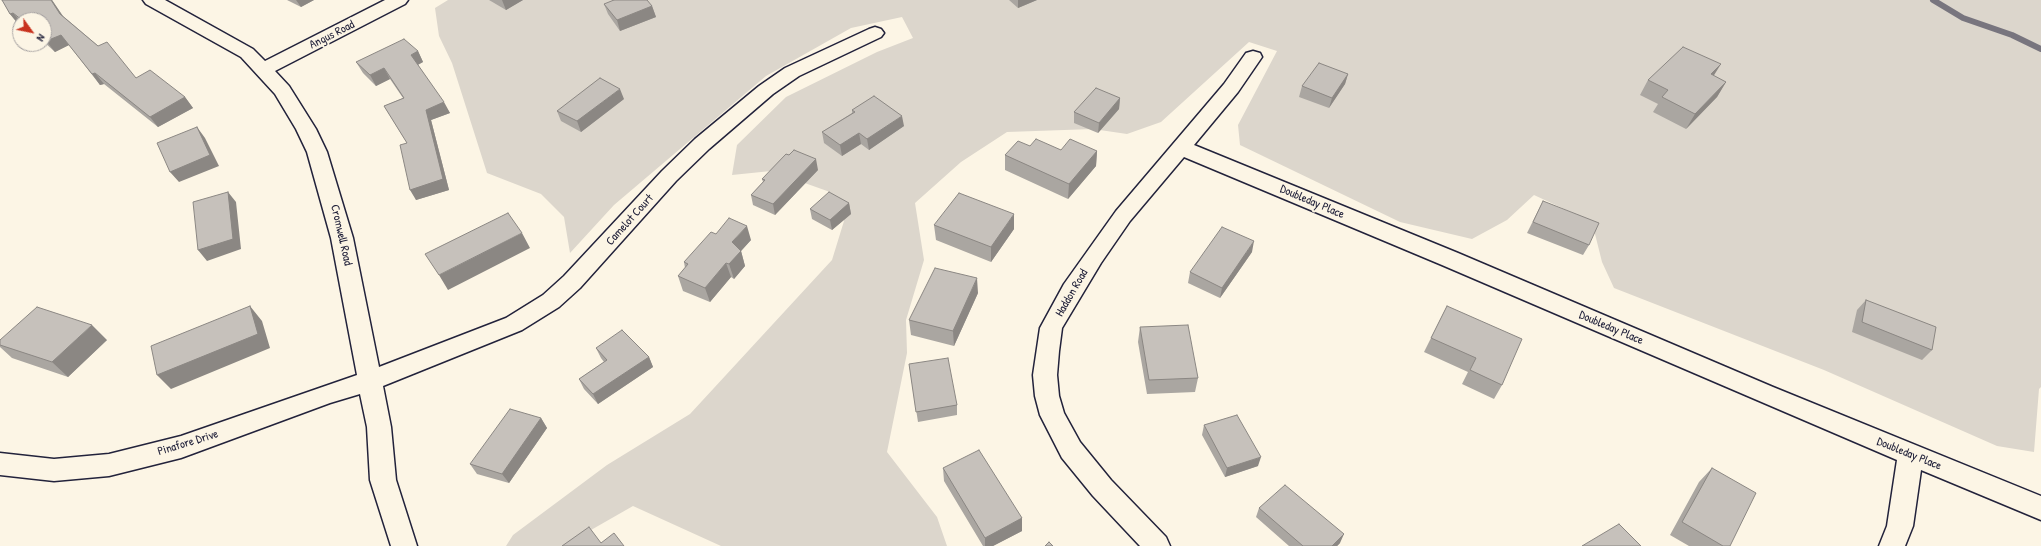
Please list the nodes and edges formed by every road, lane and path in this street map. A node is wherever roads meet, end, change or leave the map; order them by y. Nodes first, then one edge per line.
1 (152, 0) edge
2 (399, 0) edge
3 (875, 33) dead end
4 (1253, 57) dead end
5 (264, 69) junction
6 (1181, 148) junction
7 (370, 381) junction
8 (1910, 455) junction
9 (0, 464) edge
10 (2041, 508) edge
11 (404, 546) edge
12 (1157, 546) edge
13 (1892, 546) edge

1 - 5 street, Cromwell Road
2 - 5 street, Angus Road
3 - 7 street, Camelot Court
4 - 6 street, Haddon Road
5 - 7 street, Cromwell Road
6 - 8 street, Doubleday Place
6 - 12 street, Haddon Road
7 - 9 street, Pinafore Drive
7 - 11 street, Cromwell Road
8 - 10 street, Doubleday Place
8 - 13 street

